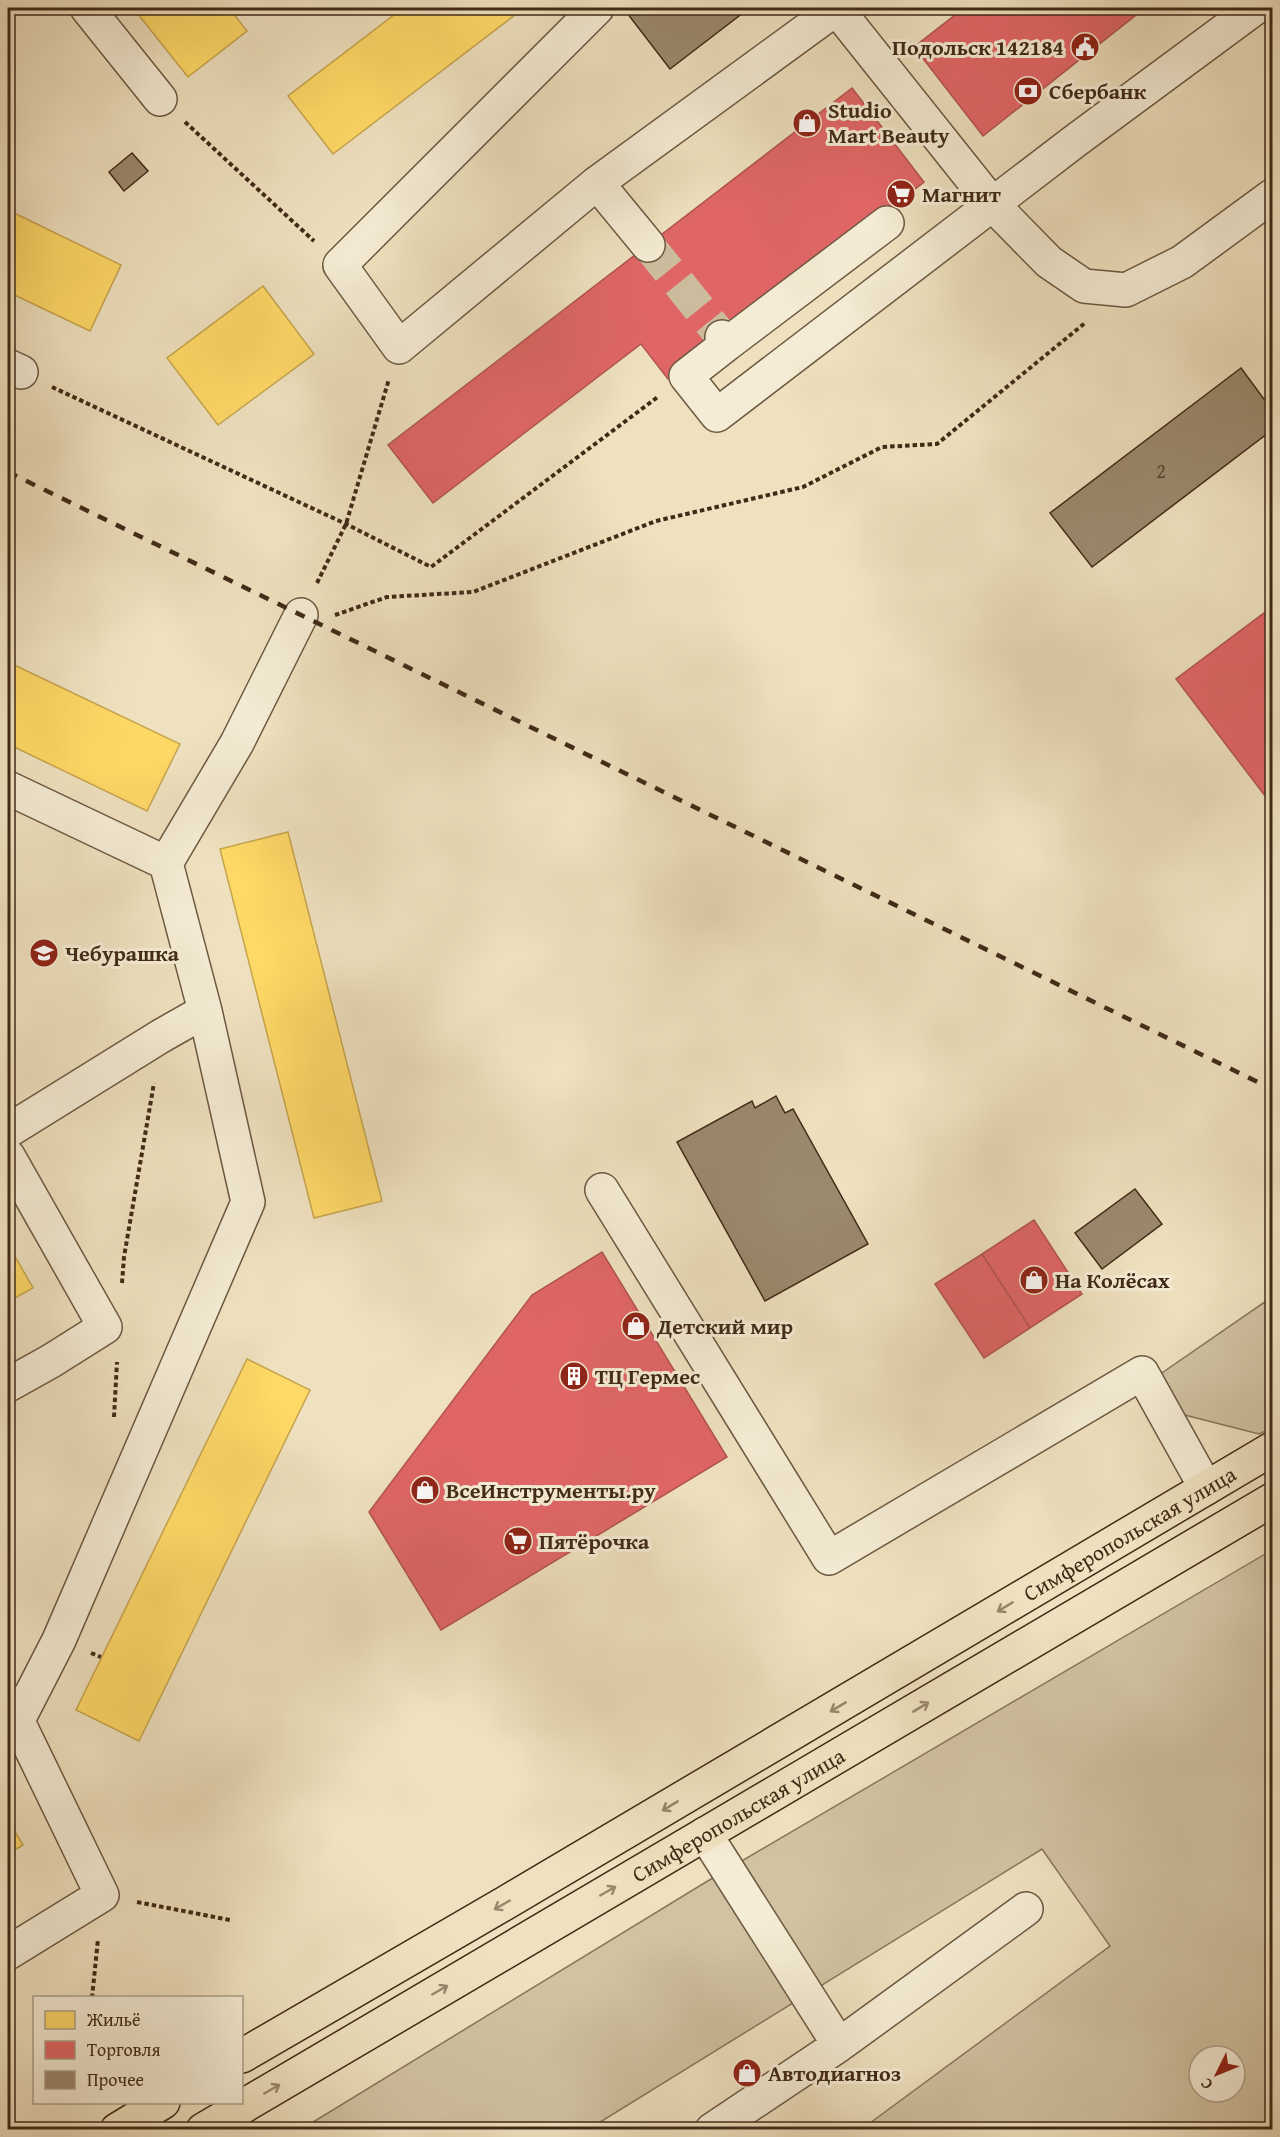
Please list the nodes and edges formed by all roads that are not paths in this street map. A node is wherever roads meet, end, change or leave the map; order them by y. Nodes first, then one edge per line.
1 (87, 8) edge
2 (597, 8) edge
3 (836, 8) edge
4 (1255, 8) edge
5 (160, 99) road end
6 (597, 183) junction
7 (1272, 196) edge
8 (993, 205) junction
9 (887, 223) dead end
10 (648, 245) tunnel mouth
11 (313, 617) road end
12 (8, 788) edge
13 (166, 863) junction
14 (205, 1011) junction
15 (8, 1131) edge
16 (8, 1156) edge
17 (602, 1190) dead end
18 (8, 1385) edge
19 (1272, 1449) edge
20 (1206, 1488) junction
21 (1272, 1500) edge
22 (11, 1715) edge
23 (705, 1834) junction
24 (1026, 1909) dead end
25 (8, 1953) edge
26 (839, 2045) junction
27 (243, 2055) edge
28 (161, 2104) edge
29 (117, 2130) edge
30 (203, 2130) edge
31 (712, 2130) edge

1 - 5 street
2 - 6 street
3 - 6 street
3 - 8 street
4 - 8 street
6 - 10 street
7 - 8 street
8 - 9 street
11 - 13 street
12 - 13 street
13 - 14 street
14 - 15 street
14 - 22 street
16 - 18 street
17 - 20 street
19 - 20 main road, Симферопольская улица
20 -> 27 main road, Симферопольская улица
23 -> 21 main road, Симферопольская улица
22 - 25 street
23 - 26 street
30 -> 23 main road, Симферопольская улица
24 - 26 street
26 - 31 street
28 - 29 main road

